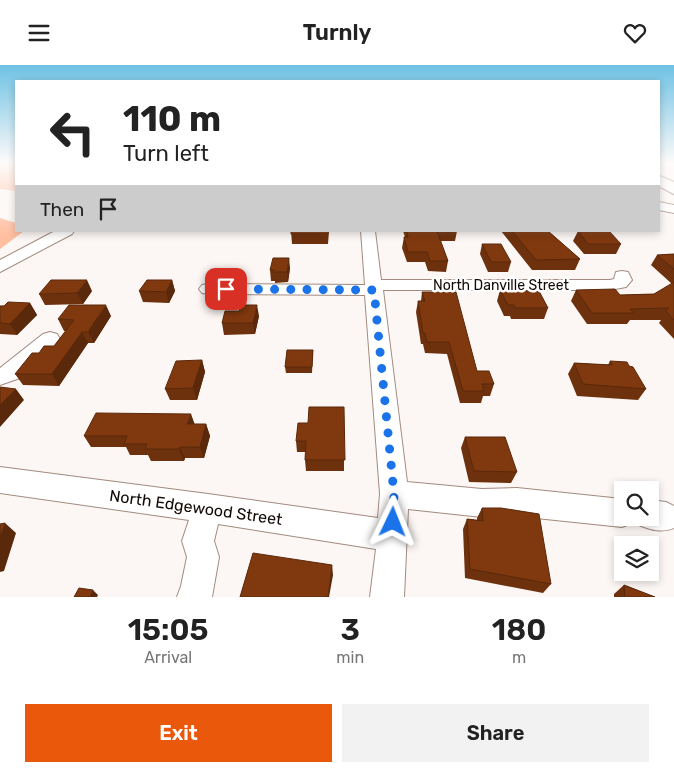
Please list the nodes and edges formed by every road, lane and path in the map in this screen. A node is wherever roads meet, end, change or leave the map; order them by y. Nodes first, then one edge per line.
1 (660, 206) edge
2 (674, 209) edge
3 (65, 232) edge
4 (368, 232) edge
5 (0, 267) edge
6 (622, 277) dead end
7 (374, 287) junction
8 (208, 289) dead end
9 (50, 339) dead end
10 (0, 377) edge
11 (0, 481) edge
12 (394, 494) junction
13 (208, 508) junction
14 (614, 512) edge
15 (393, 535) junction
16 (194, 597) edge
17 (387, 597) edge

1 - 2 street
3 - 5 street
4 - 7 street
6 - 7 street, North Danville Street
7 - 8 street
7 - 12 street
9 - 10 street
11 - 13 street, North Edgewood Street
12 - 14 street
12 - 15 street
13 - 15 street, North Edgewood Street
13 - 16 street
15 - 17 street

